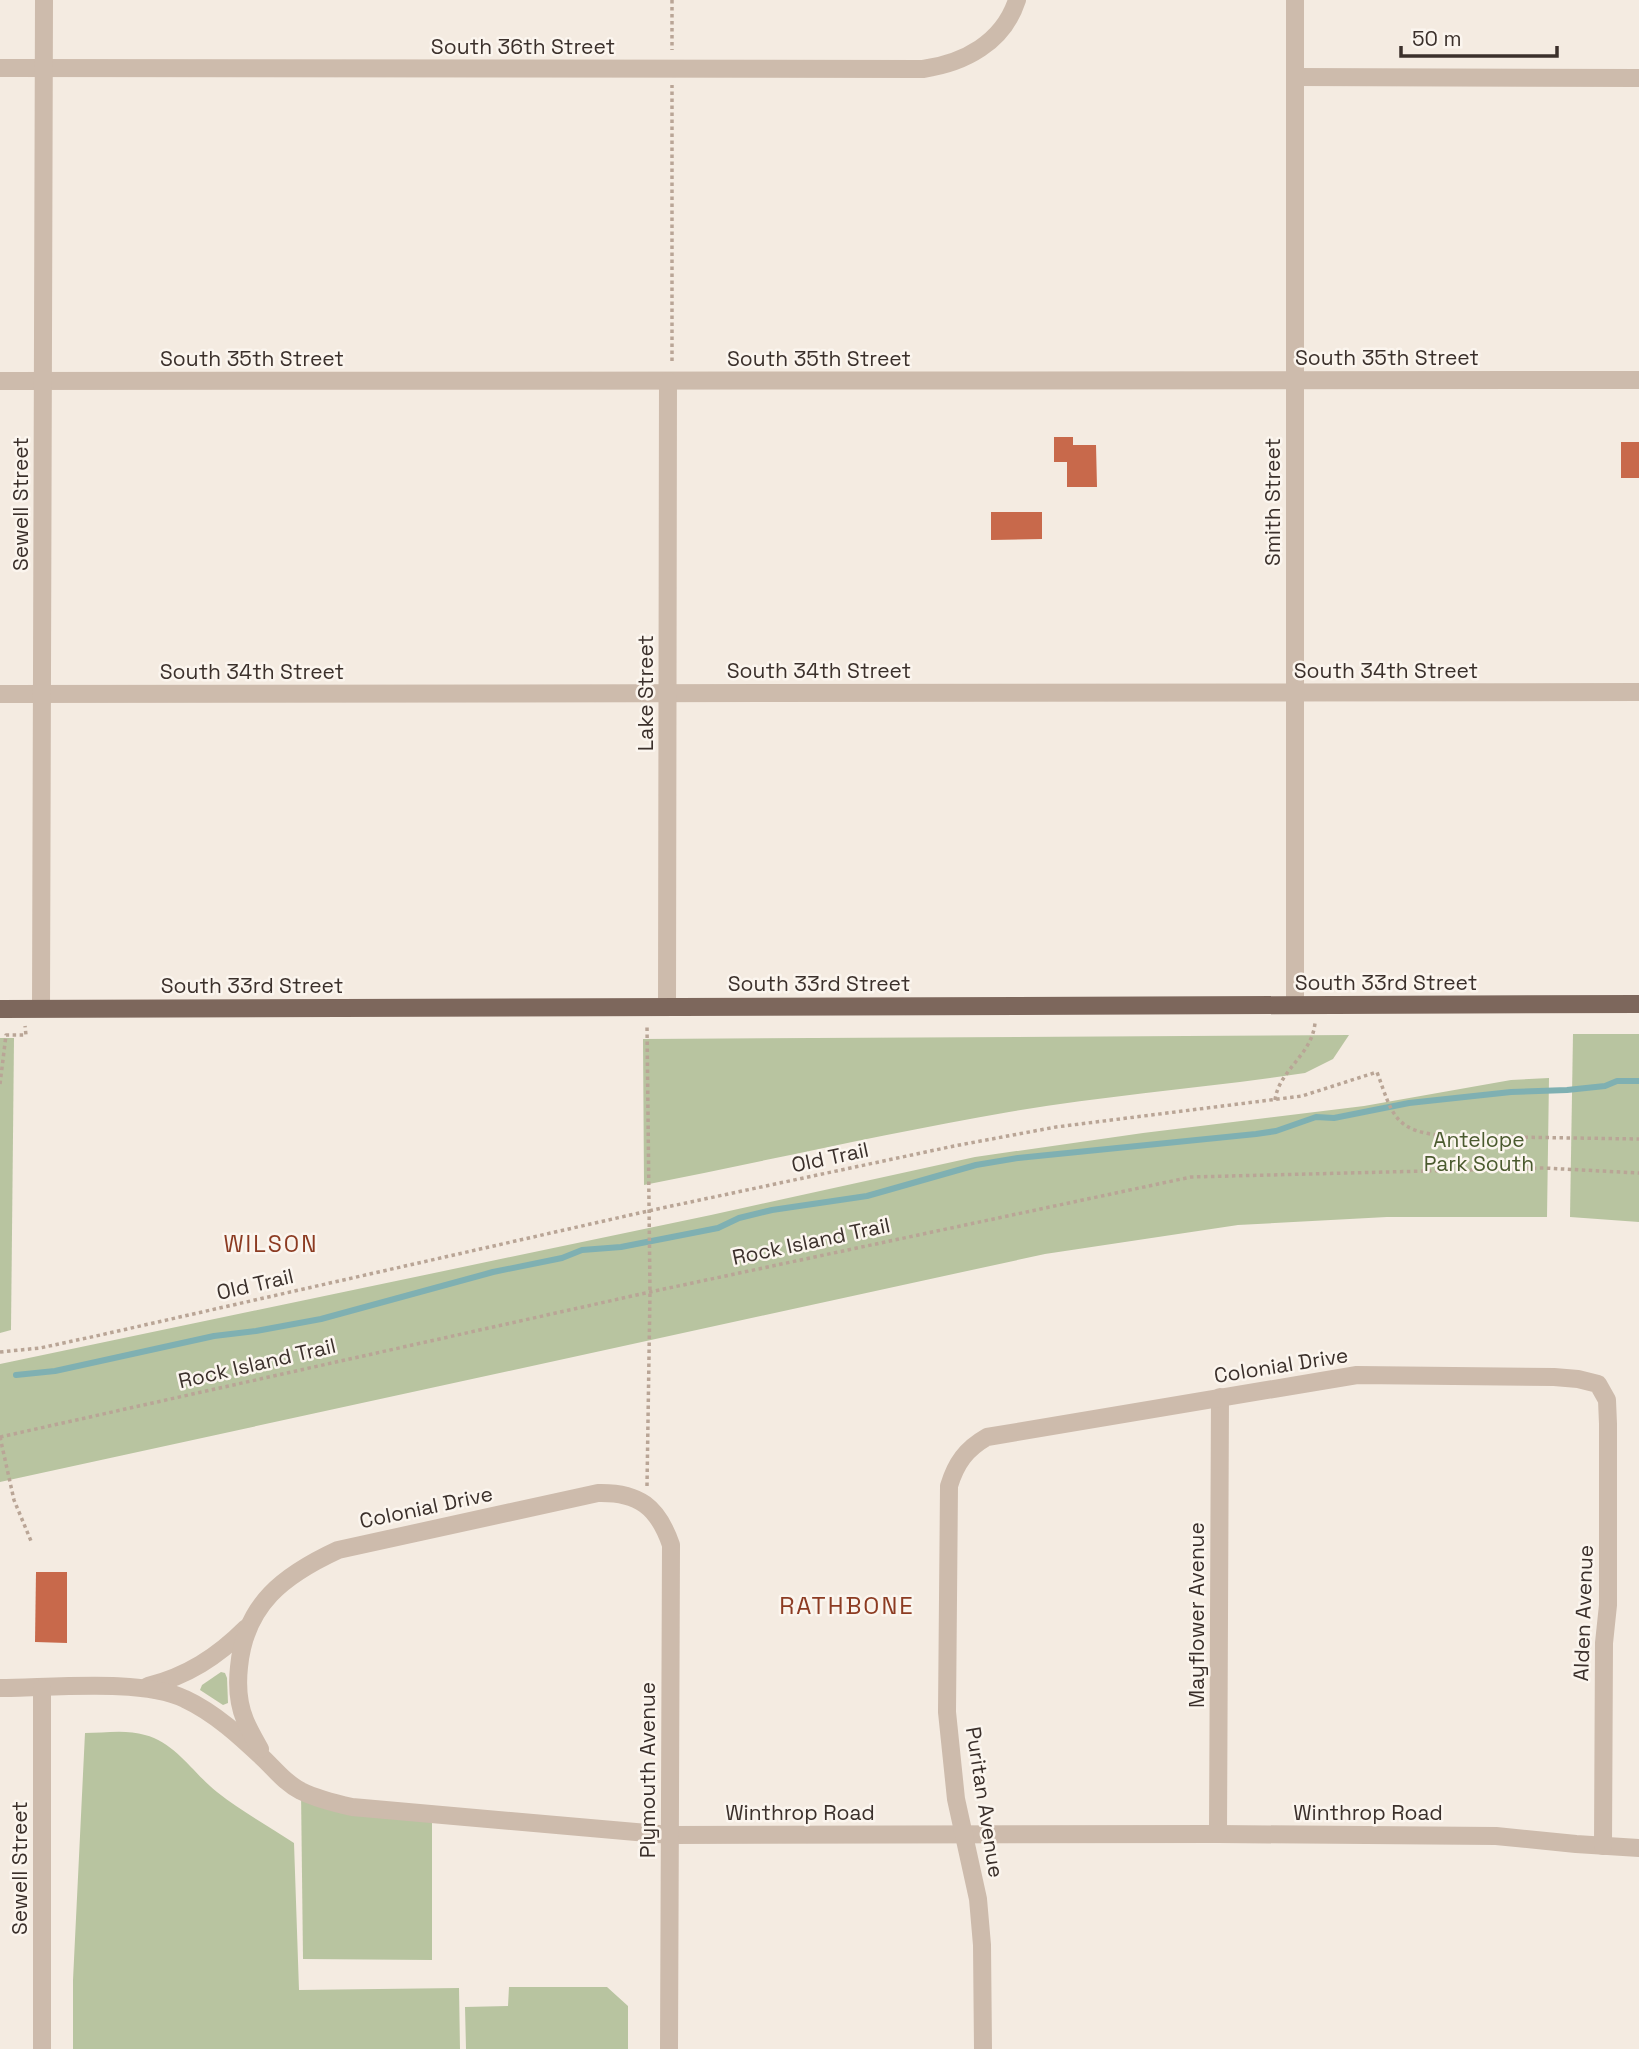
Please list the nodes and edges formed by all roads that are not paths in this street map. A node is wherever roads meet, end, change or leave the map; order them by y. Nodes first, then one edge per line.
1 (44, 0) edge
2 (1017, 0) edge
3 (1295, 0) edge
4 (0, 68) edge
5 (44, 68) junction
6 (1295, 77) junction
7 (1639, 78) edge
8 (1295, 380) junction
9 (1639, 380) edge
10 (670, 381) junction
11 (0, 382) edge
12 (44, 382) junction
13 (1294, 692) junction
14 (1639, 692) edge
15 (668, 693) junction
16 (0, 694) edge
17 (43, 694) junction
18 (1639, 1004) edge
19 (1294, 1005) junction
20 (667, 1006) junction
21 (0, 1009) edge
22 (33, 1009) junction
23 (1598, 1384) joint
24 (1220, 1397) junction
25 (974, 1444) joint
26 (644, 1504) joint
27 (248, 1626) junction
28 (0, 1688) edge
29 (43, 1688) junction
30 (143, 1688) junction
31 (266, 1762) junction
32 (964, 1834) junction
33 (1218, 1834) junction
34 (670, 1835) junction
35 (1603, 1846) junction
36 (1639, 1847) edge
37 (42, 2049) edge
38 (669, 2049) edge
39 (982, 2049) edge

1 - 5 street, Sewell Street
2 - 5 street, South 36th Street
3 - 6 street, Smith Street
4 - 5 street, South 36th Street
5 - 12 street, Sewell Street
6 - 7 street
6 - 8 street, Smith Street
8 - 9 street, South 35th Street
8 - 10 street, South 35th Street
8 - 13 street, Smith Street
10 - 12 street, South 35th Street
10 - 15 street, Lake Street
11 - 12 street, South 35th Street
12 - 17 street, Sewell Street
13 - 14 street, South 34th Street
13 - 15 street, South 34th Street
13 - 19 street, Smith Street
15 - 17 street, South 34th Street
15 - 20 street, Lake Street
16 - 17 street, South 34th Street
17 - 22 street, Sewell Street
18 - 19 main road, South 33rd Street
19 - 20 main road, South 33rd Street
20 - 22 main road, South 33rd Street
21 - 22 main road, South 33rd Street
23 - 24 street, Colonial Drive
23 - 35 street, Alden Avenue
24 - 25 street, Colonial Drive
24 - 33 street, Mayflower Avenue
25 - 32 street, Puritan Avenue
26 - 27 street, Colonial Drive
26 - 34 street, Plymouth Avenue
27 - 30 street, Colonial Drive
27 - 31 street, Colonial Drive
28 - 29 street, Winthrop Road
29 - 30 street, Winthrop Road
29 - 37 street, Sewell Street
30 - 31 street, Winthrop Road
31 - 34 street, Winthrop Road
32 - 33 street, Winthrop Road
32 - 34 street, Winthrop Road
32 - 39 street, Puritan Avenue
33 - 35 street, Winthrop Road
34 - 38 street, Plymouth Avenue
35 - 36 street, Winthrop Road

